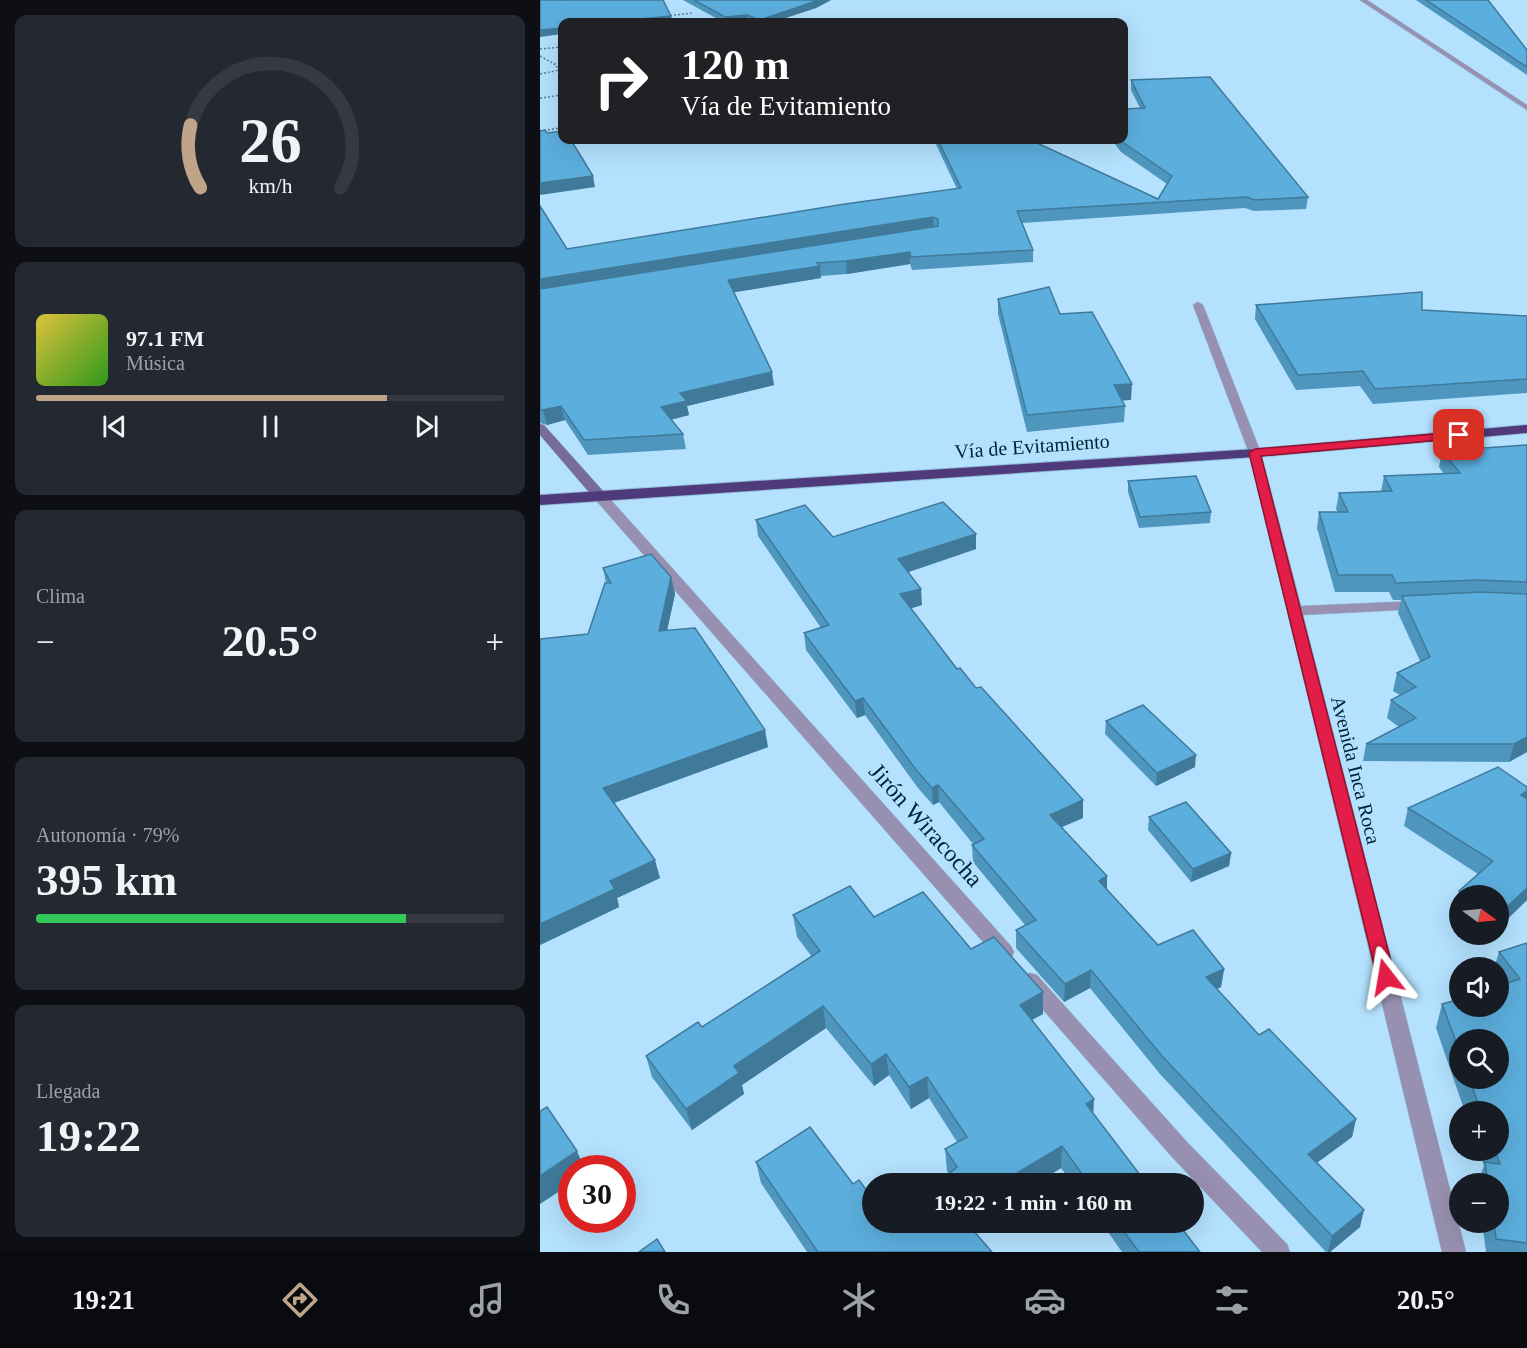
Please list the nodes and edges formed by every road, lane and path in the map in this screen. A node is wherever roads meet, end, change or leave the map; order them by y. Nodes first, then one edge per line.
1 (1363, 0) edge
2 (693, 13) edge
3 (662, 17) edge
4 (558, 47) edge
5 (540, 49) edge
6 (540, 56) edge
7 (554, 64) junction
8 (558, 64) edge
9 (558, 66) edge
10 (558, 70) edge
11 (540, 74) edge
12 (558, 96) edge
13 (540, 98) edge
14 (1527, 108) edge
15 (558, 129) edge
16 (540, 131) edge
17 (1198, 305) dead end
18 (540, 428) edge
19 (1527, 429) edge
20 (1255, 453) junction
21 (598, 494) junction
22 (540, 500) edge
23 (1431, 605) edge
24 (1295, 611) junction
25 (1278, 1252) edge
26 (1454, 1252) edge

1 - 14 street
2 - 3 path
4 - 5 path
6 - 7 path
7 - 8 path
7 - 9 path
10 - 11 path
12 - 13 path
15 - 16 path
17 - 20 street, Avenida Inca Roca
18 - 21 street, Jirón Wiracocha
19 - 20 highway, Vía de Evitamiento
20 - 21 highway, Vía de Evitamiento
20 - 24 street, Avenida Inca Roca
21 - 22 highway, Vía de Evitamiento
21 - 25 street, Jirón Wiracocha
23 - 24 street
24 - 26 street, Avenida Inca Roca

